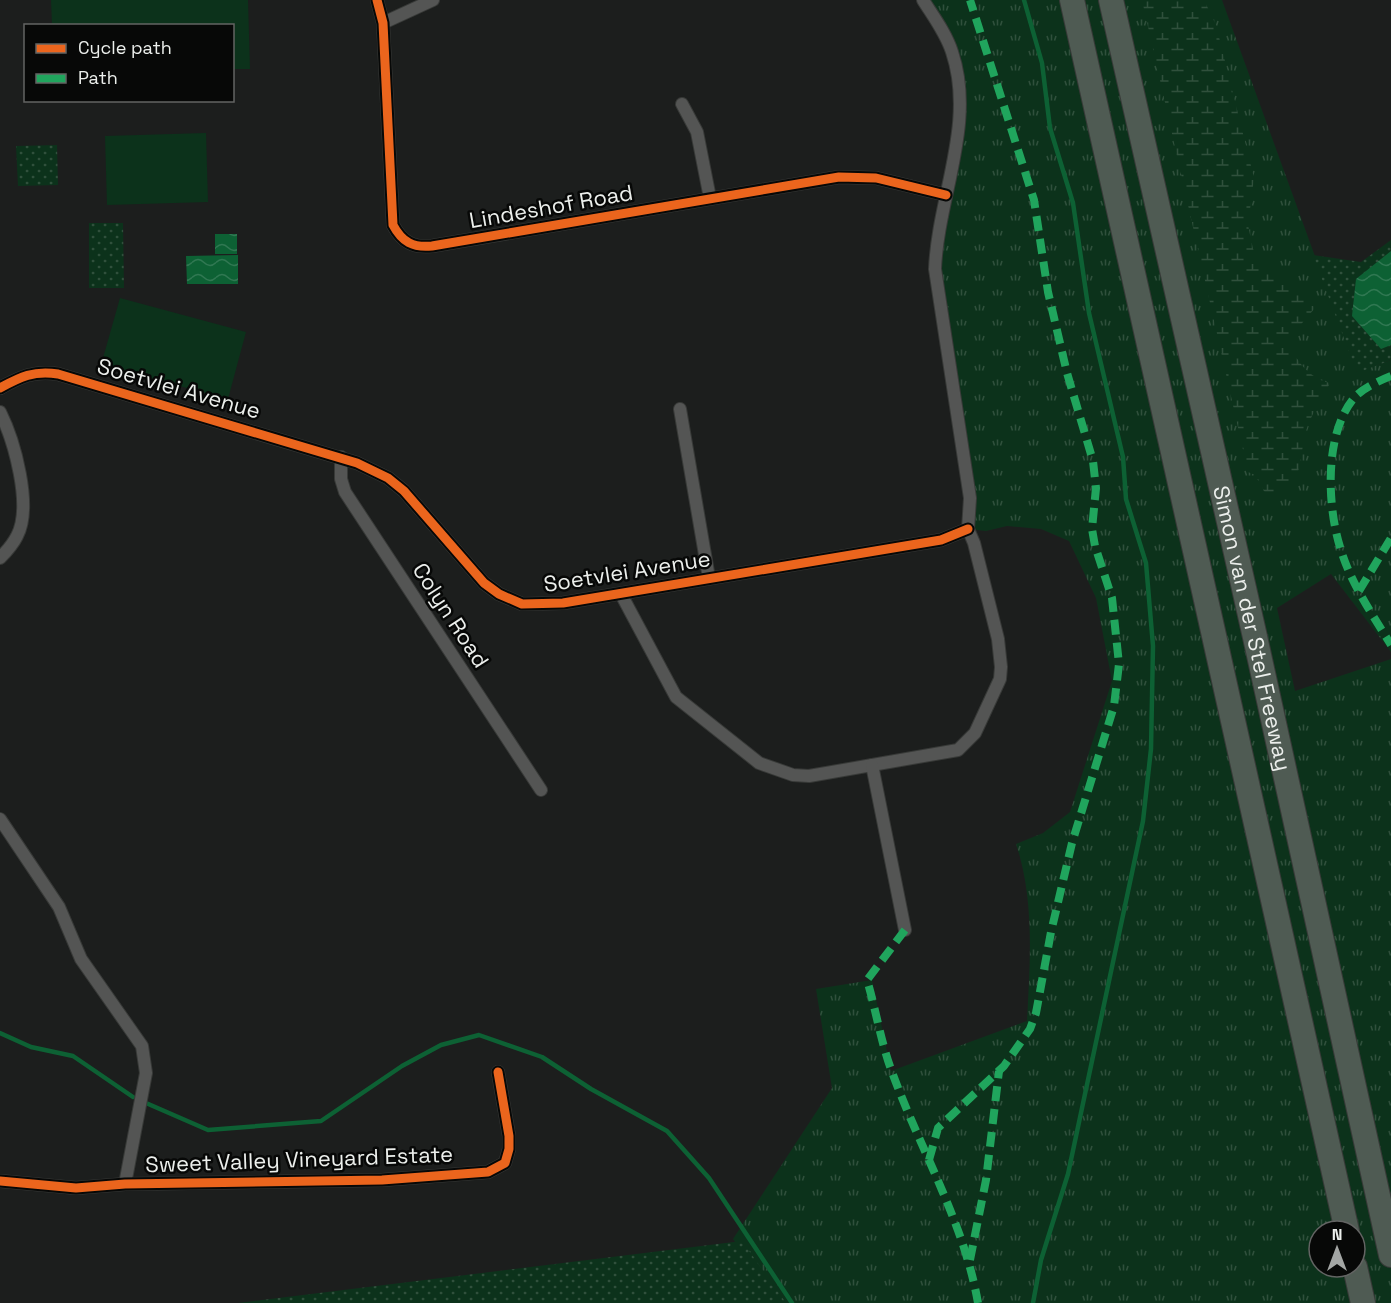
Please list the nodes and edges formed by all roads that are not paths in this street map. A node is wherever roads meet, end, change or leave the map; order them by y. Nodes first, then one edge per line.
1 (377, 0) edge
2 (433, 0) edge
3 (923, 0) edge
4 (1072, 0) edge
5 (1111, 0) edge
6 (383, 23) junction
7 (682, 104) dead end
8 (946, 195) junction
9 (710, 198) junction
10 (0, 388) edge
11 (680, 409) dead end
12 (0, 412) edge
13 (341, 457) junction
14 (968, 529) junction
15 (0, 558) edge
16 (709, 578) junction
17 (621, 594) junction
18 (872, 765) junction
19 (541, 790) dead end
20 (0, 819) edge
21 (905, 930) dead end
22 (498, 1072) dead end
23 (0, 1181) edge
24 (125, 1184) junction
25 (1344, 1219) edge
26 (1391, 1255) edge
27 (1358, 1279) edge
28 (1363, 1303) edge

1 - 6 street, Lindeshof Road
2 - 6 street
3 - 8 street
4 - 25 highway, Simon van der Stel Freeway
5 - 26 highway, Simon van der Stel Freeway
6 - 9 street, Lindeshof Road
7 - 9 street
8 - 9 street, Lindeshof Road
8 - 14 street
10 - 13 street, Soetvlei Avenue
11 - 16 street
12 - 15 street
13 - 17 street, Soetvlei Avenue
13 - 19 street, Colyn Road
14 - 16 street, Soetvlei Avenue
14 - 18 street
16 - 17 street, Soetvlei Avenue
17 - 18 street
18 - 21 street
20 - 24 street, Sweet Valley Vineyard Estate
22 - 24 street, Sweet Valley Vineyard Estate
23 - 24 street, Sweet Valley Vineyard Estate
27 - 28 highway

